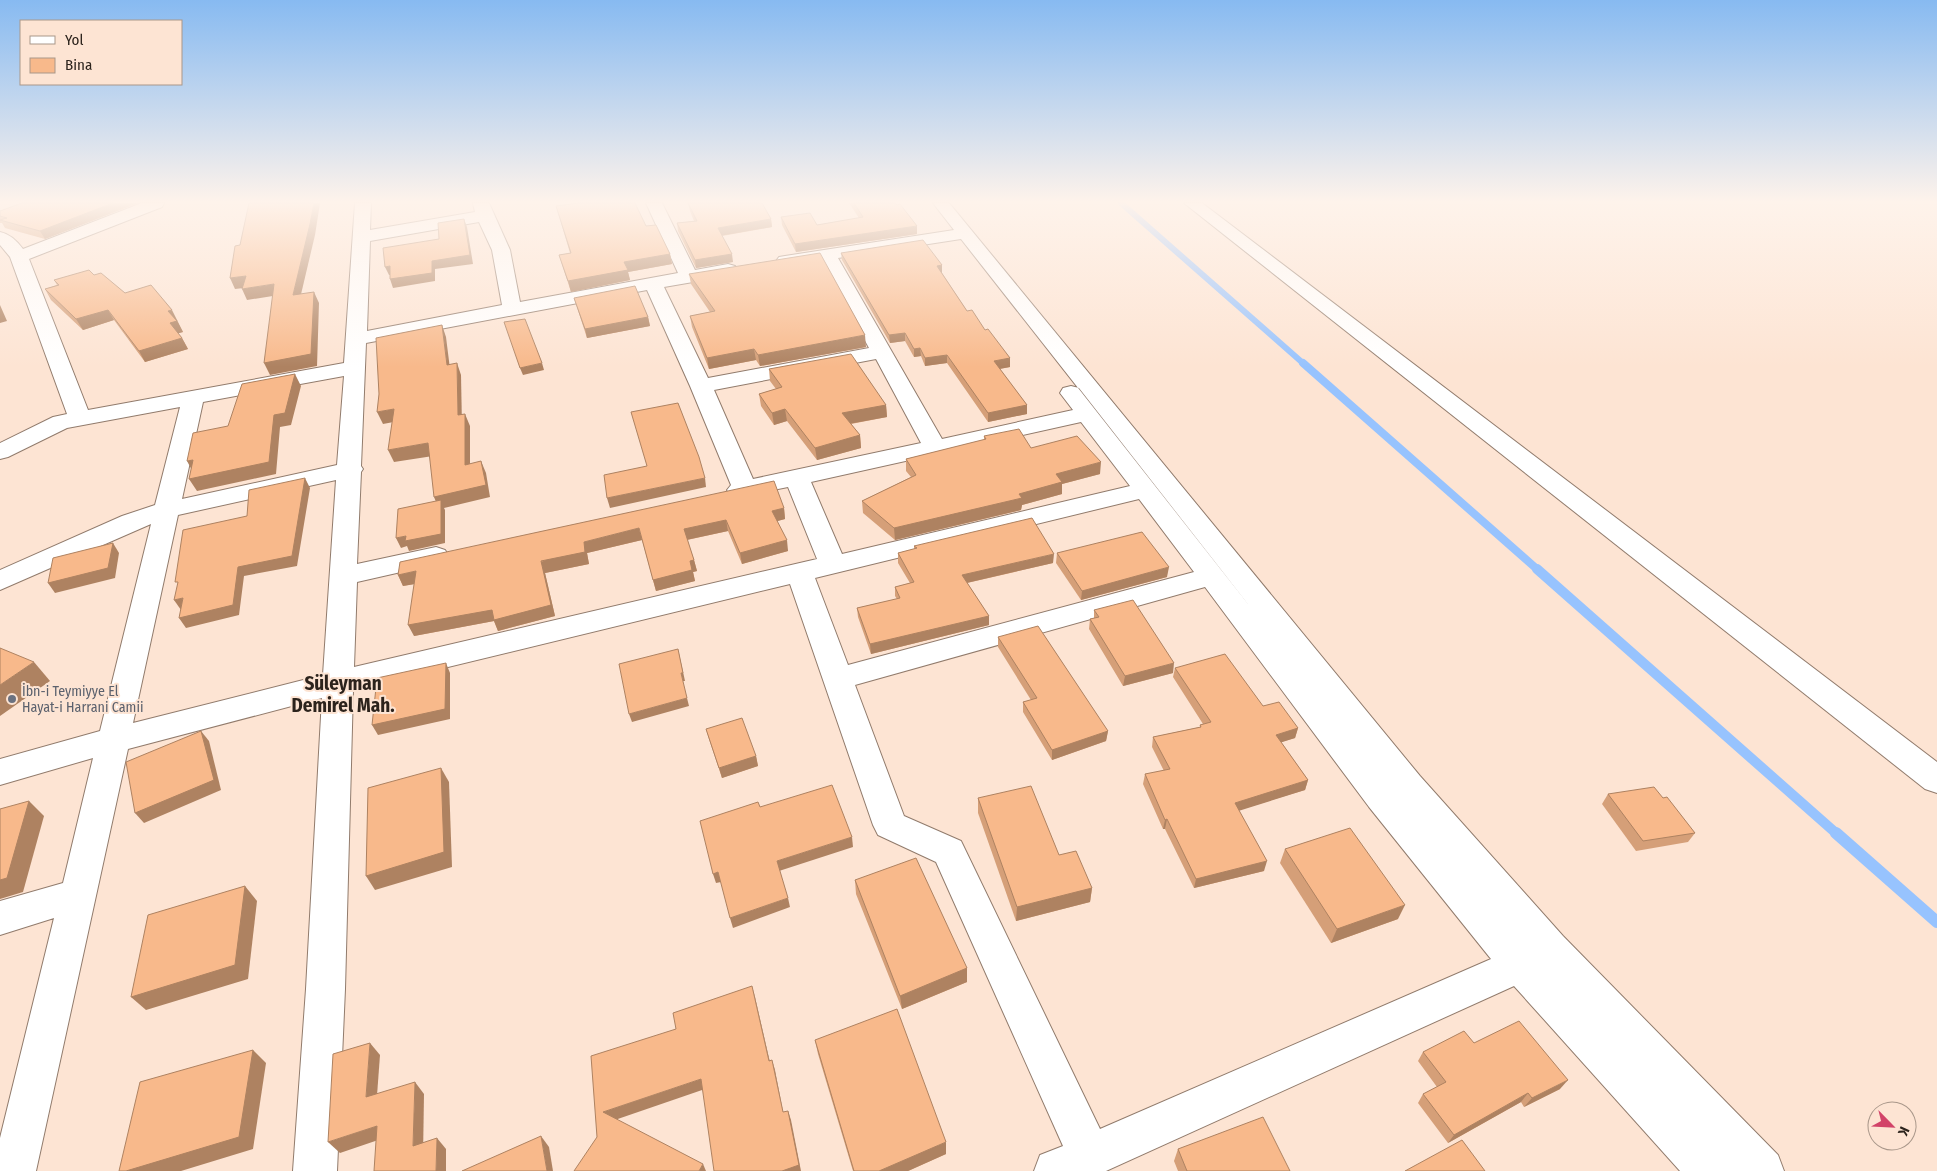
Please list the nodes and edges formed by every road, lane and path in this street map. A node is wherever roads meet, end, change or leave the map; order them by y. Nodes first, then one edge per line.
1 (19, 257) edge
2 (361, 258) edge
3 (502, 258) edge
4 (680, 258) edge
5 (805, 258) edge
6 (829, 258) edge
7 (974, 258) edge
8 (976, 258) edge
9 (1263, 258) edge
10 (689, 277) junction
11 (653, 284) junction
12 (512, 309) junction
13 (882, 352) junction
14 (357, 353) junction
15 (701, 386) junction
16 (193, 397) junction
17 (1087, 414) junction
18 (80, 418) junction
19 (935, 447) junction
20 (0, 452) edge
21 (350, 469) junction
22 (798, 478) junction
23 (744, 489) junction
24 (1146, 490) junction
25 (715, 496) edge
26 (167, 510) junction
27 (462, 551) edge
28 (816, 569) junction
29 (344, 576) junction
30 (1212, 576) junction
31 (0, 581) edge
32 (838, 679) junction
33 (338, 682) junction
34 (114, 740) junction
35 (0, 772) edge
36 (1937, 780) edge
37 (78, 895) junction
38 (0, 918) edge
39 (1535, 956) junction
40 (1073, 1163) edge
41 (14, 1171) edge
42 (315, 1171) edge
43 (1710, 1171) edge
44 (1762, 1171) edge

1 - 18 street
2 - 14 street
3 - 12 street
4 - 10 street
5 - 10 street
6 - 13 street
7 - 17 street
8 - 39 street
9 - 36 street
10 - 11 street
11 - 12 street
11 - 15 street
12 - 14 street
13 - 15 street
13 - 19 street
14 - 16 street
14 - 21 street
15 - 23 street
16 - 18 street
16 - 26 street
17 - 19 street
17 - 24 street
18 - 20 street
19 - 22 street
21 - 26 street
21 - 29 street
22 - 23 street
22 - 28 street
23 - 25 street
24 - 28 street
24 - 30 street
26 - 31 street
26 - 34 street
27 - 29 street
28 - 32 street
28 - 33 street
29 - 33 street
30 - 32 street
30 - 39 street
32 - 40 street
33 - 34 street
33 - 42 street
34 - 35 street
34 - 37 street
37 - 38 street
37 - 41 street
39 - 40 street
39 - 43 street
39 - 44 street

